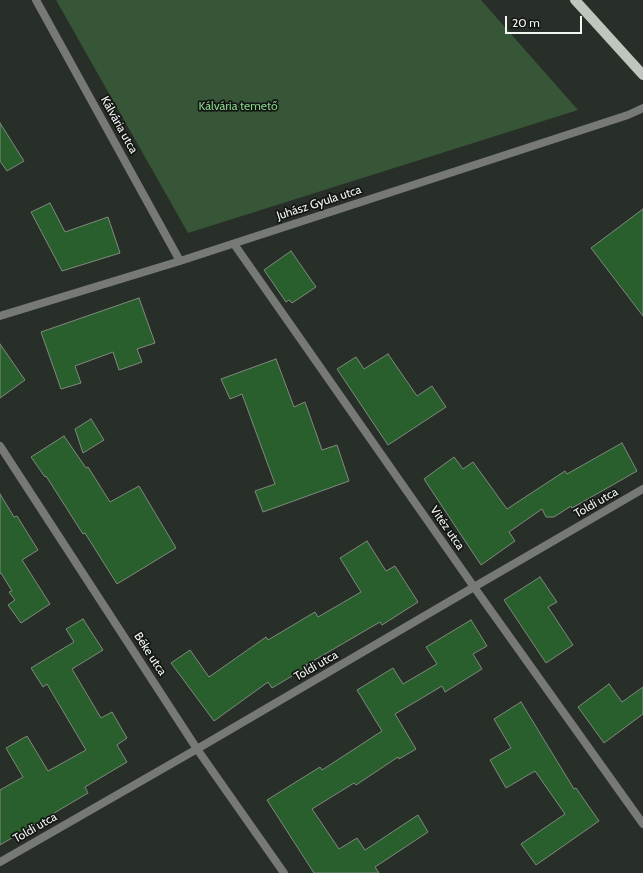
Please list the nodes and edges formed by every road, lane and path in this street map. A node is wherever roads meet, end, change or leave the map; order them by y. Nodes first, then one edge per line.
1 (36, 0) edge
2 (575, 0) edge
3 (643, 76) edge
4 (643, 108) edge
5 (234, 244) junction
6 (180, 261) junction
7 (0, 316) edge
8 (0, 446) edge
9 (643, 489) edge
10 (474, 587) junction
11 (198, 749) junction
12 (643, 824) edge
13 (0, 862) edge
14 (284, 873) edge

1 - 6 street, Kálvária utca
2 - 3 main road
4 - 5 street, Juhász Gyula utca
5 - 6 street, Juhász Gyula utca
5 - 10 street, Vitéz utca
6 - 7 street, Juhász Gyula utca
8 - 11 street, Béke utca
9 - 10 street, Toldi utca
10 - 11 street, Toldi utca
10 - 12 street, Vitéz utca
11 - 13 street, Toldi utca
11 - 14 street, Béke utca

